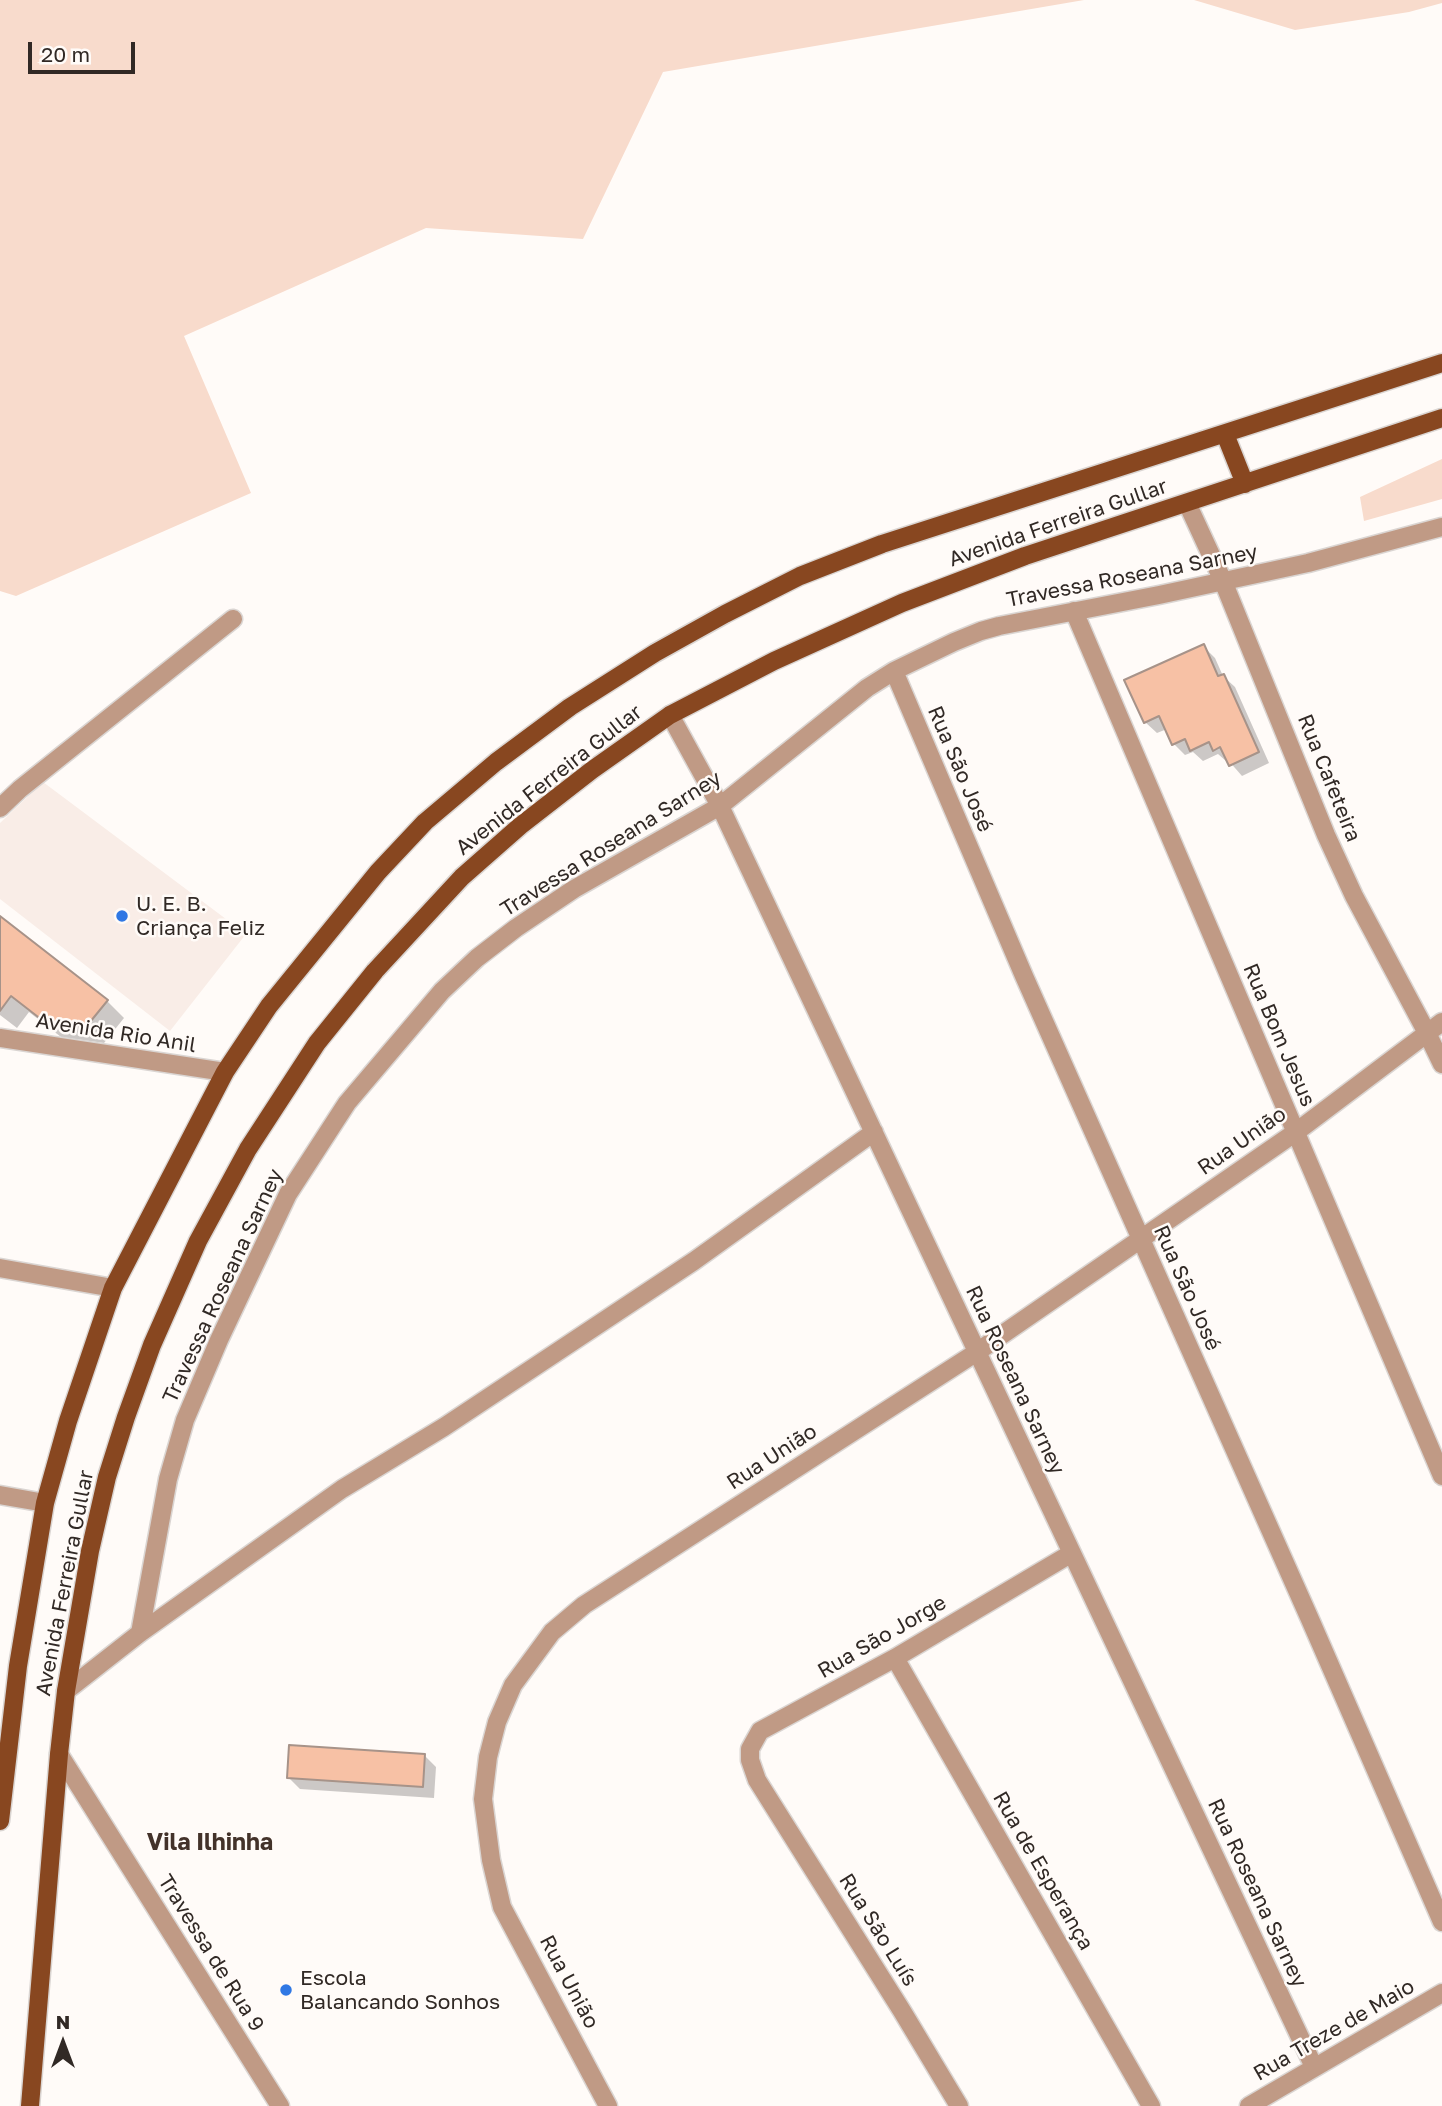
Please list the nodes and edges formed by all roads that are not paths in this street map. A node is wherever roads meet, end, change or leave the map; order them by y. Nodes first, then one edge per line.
1 (1442, 363) edge
2 (1442, 418) edge
3 (1224, 434) junction
4 (1245, 484) junction
5 (1187, 503) junction
6 (1441, 529) edge
7 (1223, 581) junction
8 (1074, 611) junction
9 (233, 619) dead end
10 (894, 671) junction
11 (670, 715) junction
12 (720, 806) junction
13 (0, 808) edge
14 (1435, 1027) edge
15 (0, 1038) edge
16 (1442, 1064) edge
17 (225, 1072) junction
18 (874, 1132) junction
19 (1296, 1132) junction
20 (1140, 1240) junction
21 (0, 1268) edge
22 (113, 1288) junction
23 (977, 1352) junction
24 (1442, 1476) edge
25 (0, 1495) edge
26 (45, 1503) junction
27 (1072, 1553) junction
28 (139, 1633) junction
29 (895, 1658) junction
30 (66, 1691) junction
31 (59, 1754) junction
32 (757, 1780) joint
33 (0, 1821) edge
34 (1442, 1922) edge
35 (1442, 1993) edge
36 (1314, 2067) junction
37 (30, 2106) edge
38 (279, 2106) edge
39 (608, 2106) edge
40 (959, 2106) edge
41 (1151, 2106) edge
42 (1248, 2106) edge

1 - 3 main road, Avenida Ferreira Gullar
2 - 4 main road, Avenida Ferreira Gullar
3 - 4 main road
3 - 17 main road, Avenida Ferreira Gullar
4 - 5 main road, Avenida Ferreira Gullar
5 - 7 street, Rua Cafeteira
5 - 11 main road, Avenida Ferreira Gullar
6 - 7 street, Travessa Roseana Sarney
7 - 8 street, Travessa Roseana Sarney
7 - 14 street, Rua Cafeteira
8 - 10 street, Travessa Roseana Sarney
8 - 19 street, Rua Bom Jesus
9 - 13 street
10 - 12 street, Travessa Roseana Sarney
10 - 20 street, Rua São José
11 - 12 street, Rua Roseana Sarney
11 - 30 main road, Avenida Ferreira Gullar
12 - 18 street, Rua Roseana Sarney
12 - 28 street, Travessa Roseana Sarney
14 - 16 street, Rua Cafeteira
14 - 19 street, Rua União
15 - 17 street, Avenida Rio Anil
17 - 22 main road, Avenida Ferreira Gullar
18 - 23 street, Rua Roseana Sarney
18 - 28 street
19 - 20 street, Rua União
19 - 24 street, Rua Bom Jesus
20 - 23 street, Rua União
20 - 34 street, Rua São José
21 - 22 street
22 - 26 main road, Avenida Ferreira Gullar
23 - 27 street, Rua Roseana Sarney
23 - 39 street, Rua União
25 - 26 street
26 - 33 main road, Avenida Ferreira Gullar
27 - 29 street, Rua São Jorge
27 - 36 street, Rua Roseana Sarney
28 - 30 street
29 - 32 street, Rua São Jorge
29 - 41 street, Rua de Esperança
30 - 31 main road, Avenida Ferreira Gullar
31 - 37 main road, Avenida Ferreira Gullar
31 - 38 street, Travessa de Rua 9
32 - 40 street, Rua São Luís
35 - 36 street, Rua Treze de Maio
36 - 42 street, Rua Treze de Maio

